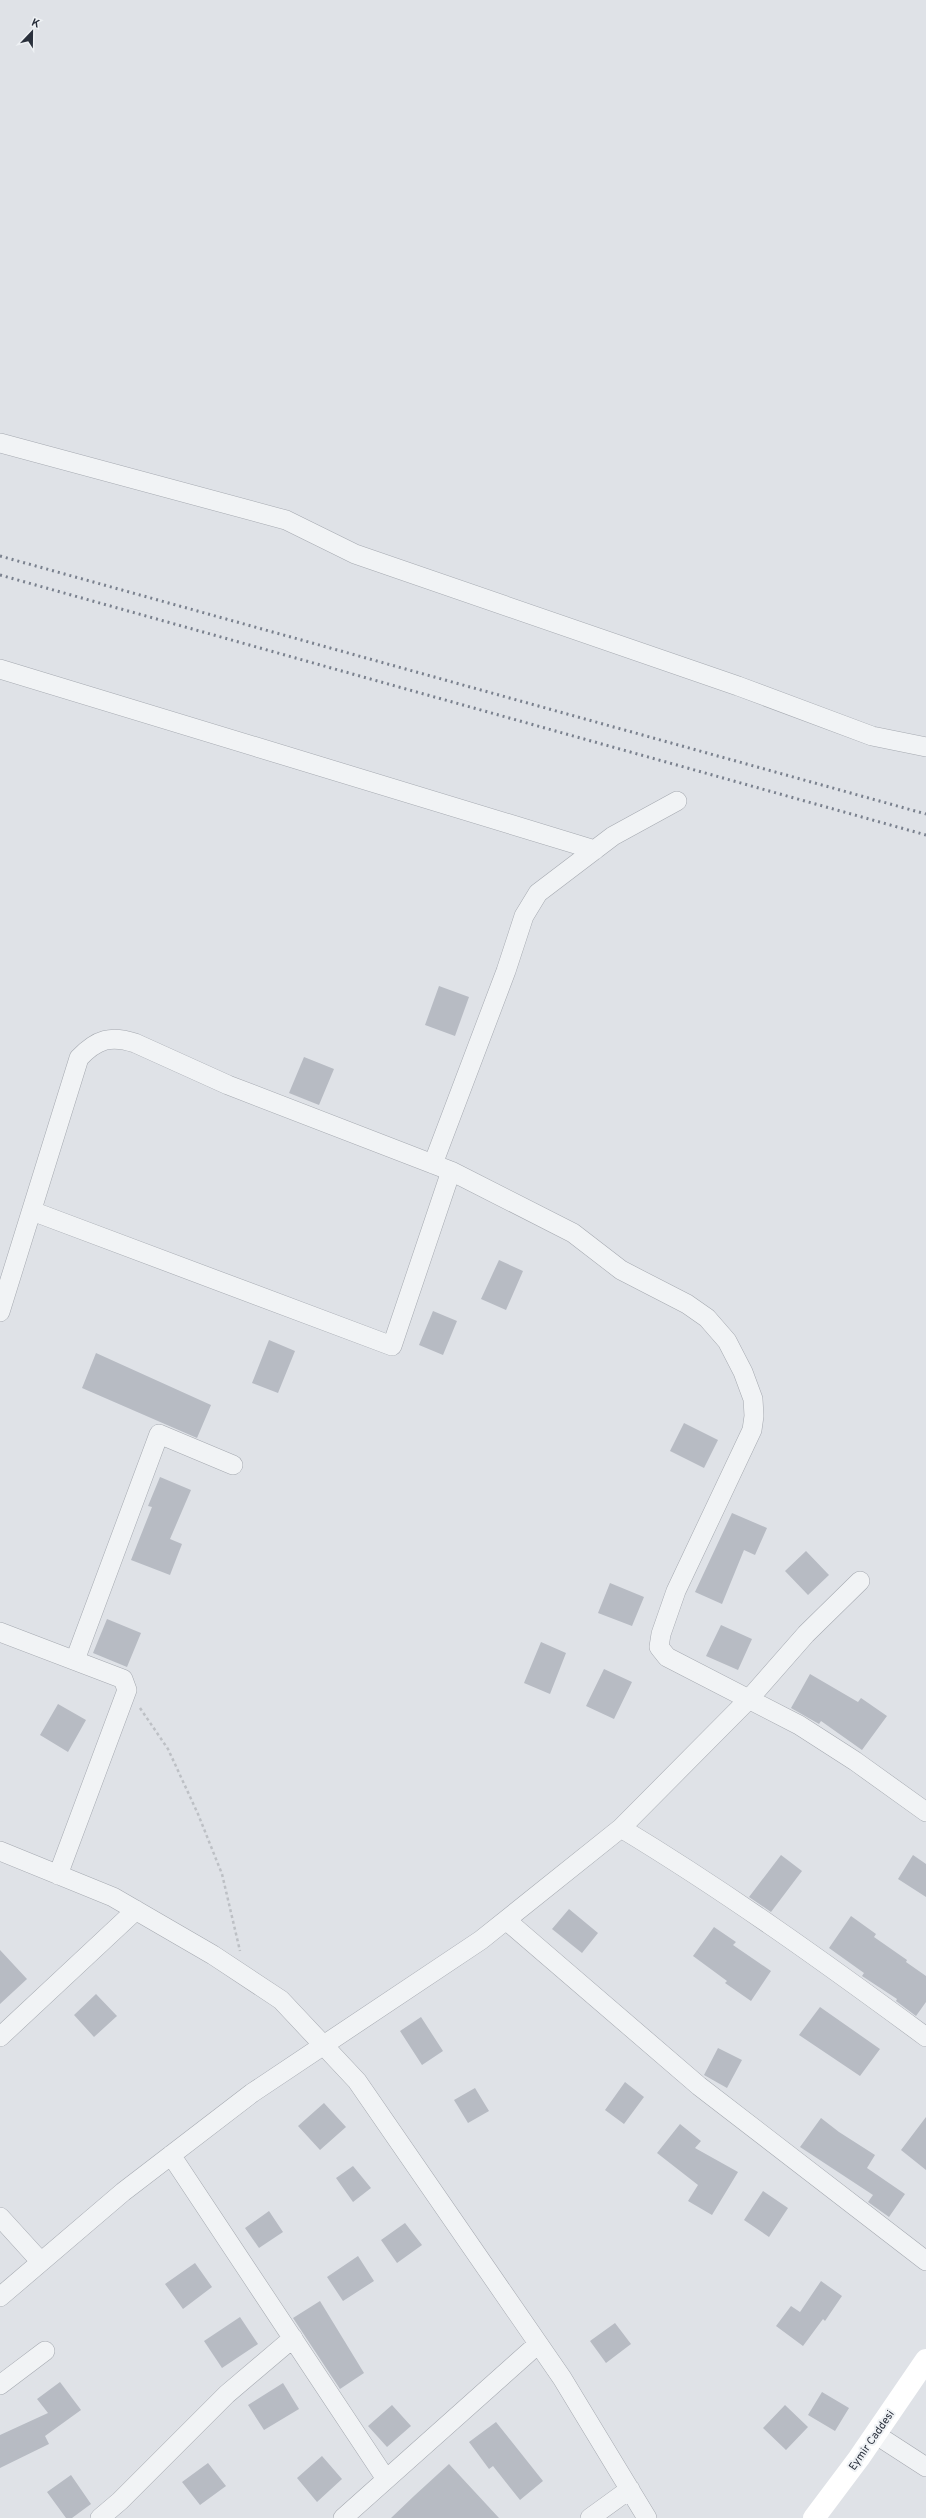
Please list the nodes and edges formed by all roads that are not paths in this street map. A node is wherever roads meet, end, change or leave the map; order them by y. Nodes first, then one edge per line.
1 (0, 443) edge
2 (0, 669) edge
3 (926, 747) edge
4 (678, 800) dead end
5 (595, 850) junction
6 (433, 1164) junction
7 (451, 1171) junction
8 (32, 1211) junction
9 (0, 1312) edge
10 (234, 1465) dead end
11 (860, 1581) dead end
12 (0, 1632) edge
13 (75, 1660) junction
14 (749, 1699) junction
15 (926, 1812) edge
16 (621, 1828) junction
17 (0, 1851) edge
18 (58, 1875) junction
19 (136, 1910) junction
20 (506, 1920) junction
21 (0, 2037) edge
22 (926, 2037) edge
23 (325, 2046) junction
24 (171, 2155) junction
25 (0, 2217) edge
26 (926, 2261) edge
27 (41, 2262) junction
28 (0, 2297) edge
29 (292, 2338) junction
30 (538, 2344) junction
31 (45, 2351) dead end
32 (926, 2360) edge
33 (0, 2385) edge
34 (875, 2434) junction
35 (926, 2467) edge
36 (386, 2479) junction
37 (630, 2490) junction
38 (100, 2518) edge
39 (343, 2518) edge
40 (590, 2518) edge
41 (647, 2518) edge
42 (814, 2518) edge

1 - 3 street
2 - 5 street
4 - 5 street
5 - 6 street
6 - 7 street
6 - 8 street
7 - 8 street
7 - 14 street
8 - 9 street
10 - 13 street
11 - 14 street
12 - 13 street
13 - 18 street
14 - 15 street
14 - 16 street
16 - 20 street
16 - 22 street
17 - 18 street
18 - 19 street
19 - 21 street
19 - 23 street
20 - 23 street
20 - 26 street
23 - 24 street
23 - 30 street
24 - 27 street
24 - 29 street
25 - 27 street
27 - 28 street
29 - 36 street
29 - 38 street
30 - 36 street
30 - 37 street
31 - 33 street
32 - 34 main road, Eymir Caddesi
34 - 35 street
34 - 42 main road, Eymir Caddesi
36 - 39 street
37 - 40 street
37 - 41 street

